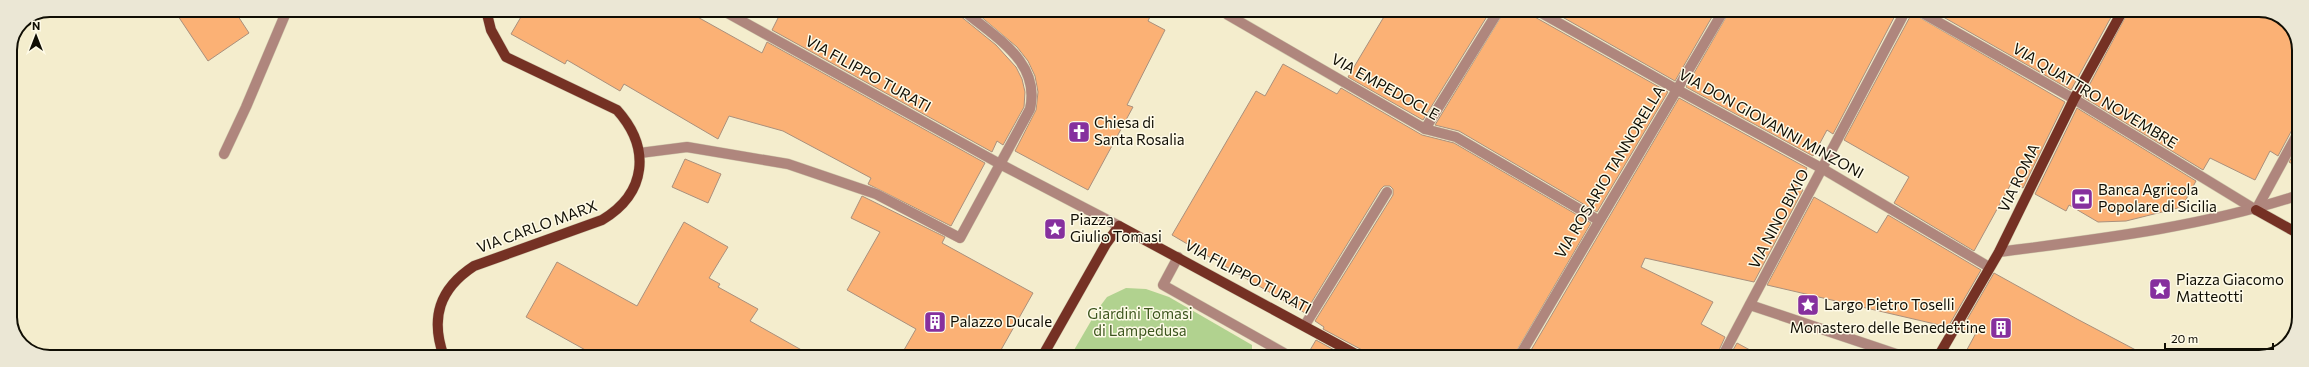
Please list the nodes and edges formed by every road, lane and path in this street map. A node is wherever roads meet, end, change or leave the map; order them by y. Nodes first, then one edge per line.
1 (284, 17) edge
2 (488, 17) edge
3 (735, 17) edge
4 (971, 17) edge
5 (1231, 17) edge
6 (1496, 17) edge
7 (1548, 17) edge
8 (1720, 17) edge
9 (1902, 17) edge
10 (1929, 17) edge
11 (2119, 17) edge
12 (1676, 89) junction
13 (2074, 99) junction
14 (1425, 129) junction
15 (2292, 144) edge
16 (640, 153) junction
17 (224, 154) dead end
18 (1000, 164) junction
19 (1823, 169) junction
20 (1387, 192) dead end
21 (2292, 197) edge
22 (2256, 210) junction
23 (1598, 220) junction
24 (1119, 226) junction
25 (2292, 230) edge
26 (1999, 252) junction
27 (1178, 257) junction
28 (1989, 267) junction
29 (1750, 305) junction
30 (1305, 325) junction
31 (442, 350) edge
32 (1046, 350) edge
33 (1279, 350) edge
34 (1349, 350) edge
35 (1522, 350) edge
36 (1726, 350) edge
37 (1884, 350) edge
38 (1942, 350) edge

1 - 17 street
2 - 16 main road, VIA CARLO MARX
3 - 18 street, VIA FILIPPO TURATI
4 - 18 street
5 - 14 street, VIA EMPEDOCLE
6 - 14 street
7 - 12 street, VIA DON GIOVANNI MINZONI
8 - 12 street, VIA ROSARIO TANNORELLA
9 - 19 street, VIA NINO BIXIO
10 - 13 street, VIA QUATTRO NOVEMBRE
11 - 13 main road, VIA ROMA
12 - 19 street, VIA DON GIOVANNI MINZONI
12 - 23 street, VIA ROSARIO TANNORELLA
13 - 22 street, VIA QUATTRO NOVEMBRE
13 - 26 main road, VIA ROMA
14 - 23 street, VIA EMPEDOCLE
15 - 22 street
16 - 18 street
16 - 31 main road, VIA CARLO MARX
18 - 24 street, VIA FILIPPO TURATI
19 - 28 street, VIA DON GIOVANNI MINZONI
19 - 29 street, VIA NINO BIXIO
20 - 30 street
21 - 22 street
22 - 25 main road
22 - 26 street
23 - 35 street, VIA ROSARIO TANNORELLA
24 - 27 main road, VIA FILIPPO TURATI
24 - 32 main road
26 - 28 main road, VIA ROMA
27 - 30 main road, VIA FILIPPO TURATI
27 - 33 street
28 - 38 main road, VIA ROMA
29 - 36 street, VIA NINO BIXIO
29 - 37 street
30 - 34 main road, VIA FILIPPO TURATI

